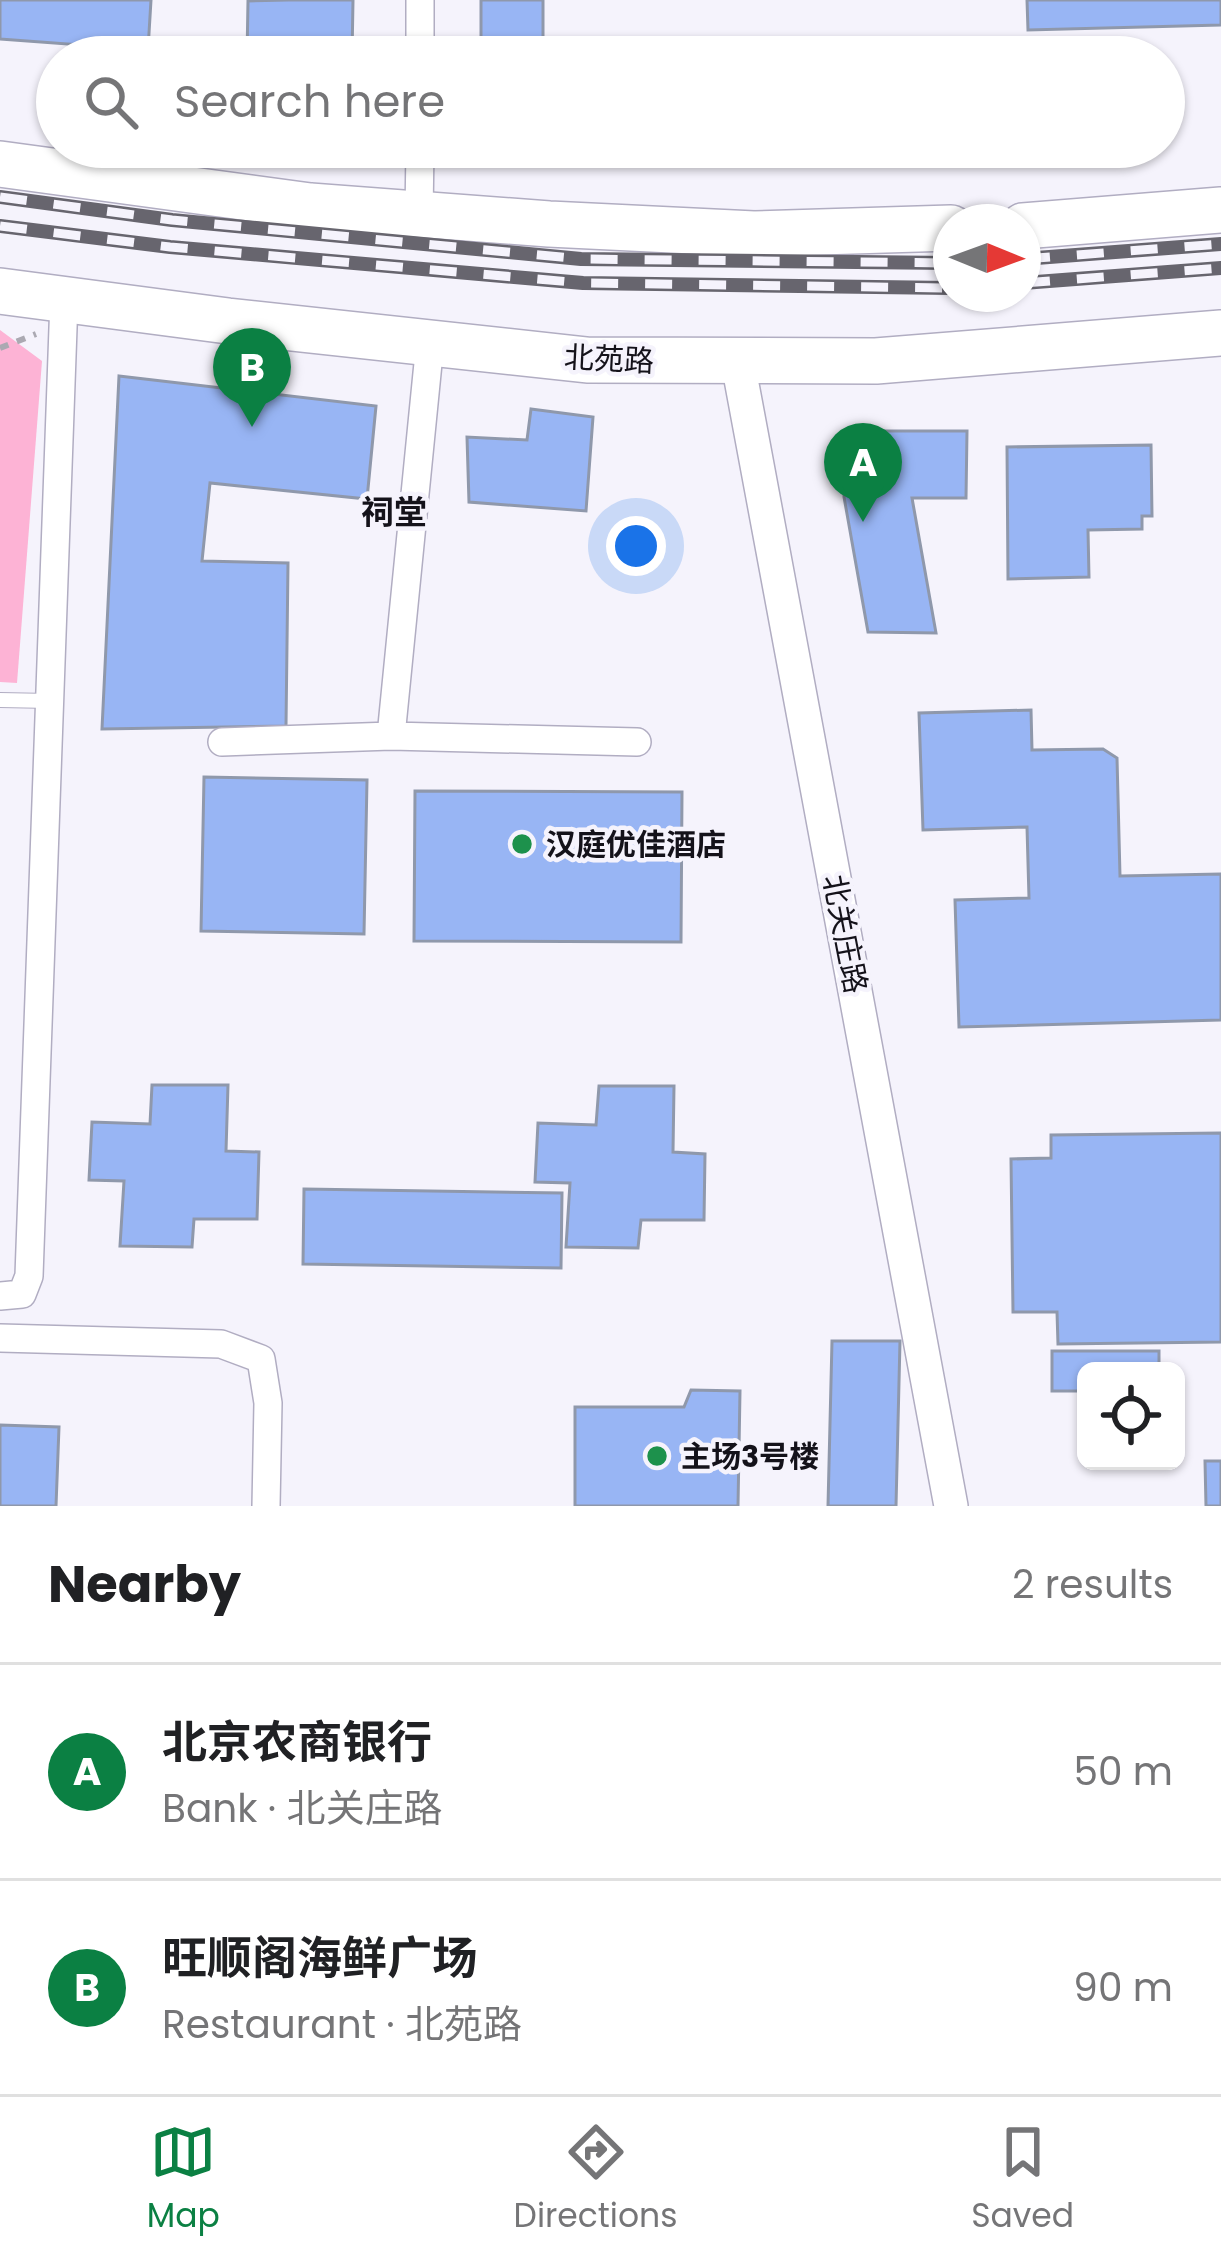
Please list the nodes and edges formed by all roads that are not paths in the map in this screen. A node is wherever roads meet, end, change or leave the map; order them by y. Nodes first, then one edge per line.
1 (420, 0) edge
2 (420, 36) edge
3 (0, 164) edge
4 (420, 168) edge
5 (1221, 210) edge
6 (419, 214) junction
7 (1041, 225) edge
8 (933, 229) edge
9 (0, 291) edge
10 (64, 300) junction
11 (1221, 333) edge
12 (430, 343) junction
13 (738, 363) junction
14 (0, 700) edge
15 (50, 701) junction
16 (391, 736) junction
17 (223, 742) dead end
18 (637, 742) dead end
19 (0, 1296) edge
20 (0, 1338) edge
21 (266, 1506) edge
22 (951, 1506) edge

1 - 2 street
3 - 6 main road
4 - 6 street
5 - 7 main road
6 - 8 main road
9 - 10 main road, 北苑路
10 - 12 main road, 北苑路
10 - 15 street
11 - 13 main road, 北苑路
12 - 13 main road, 北苑路
12 - 16 street
13 - 22 street, 北关庄路
14 - 15 lane
15 - 19 street
16 - 17 street
16 - 18 street
20 - 21 street

